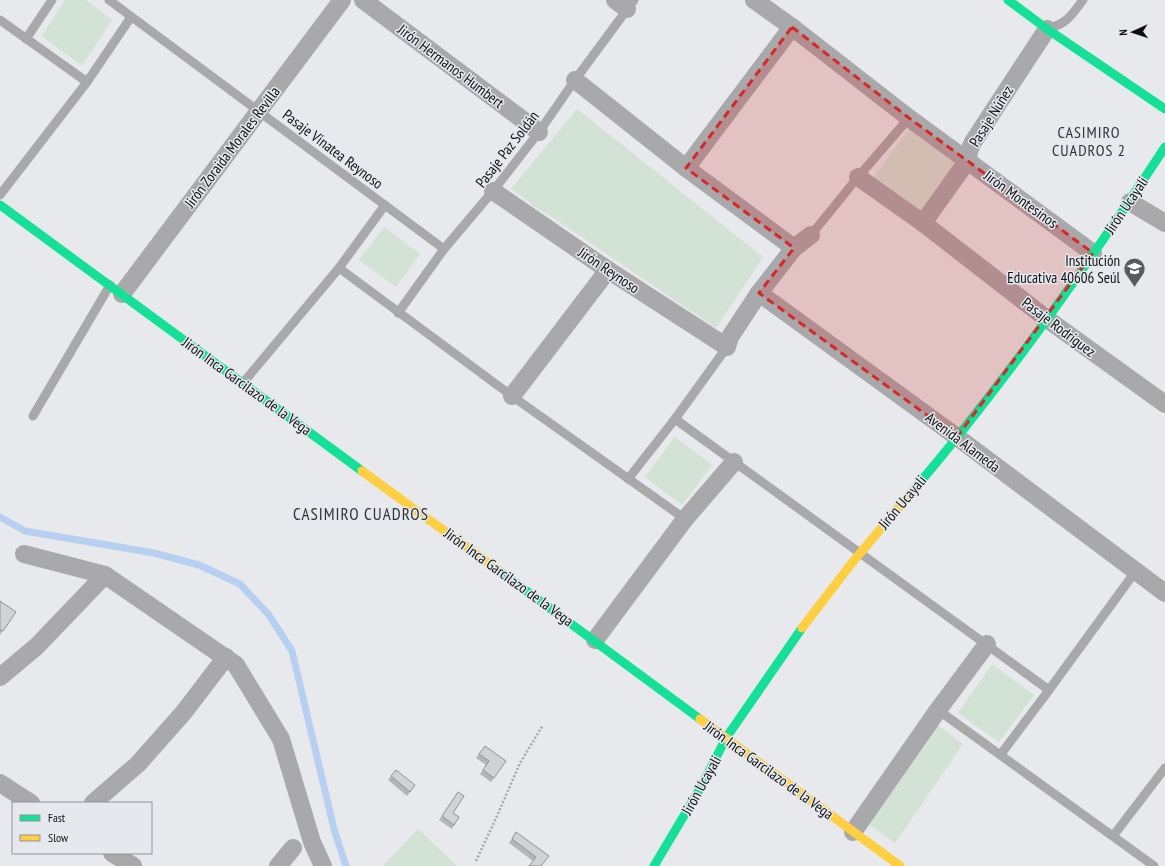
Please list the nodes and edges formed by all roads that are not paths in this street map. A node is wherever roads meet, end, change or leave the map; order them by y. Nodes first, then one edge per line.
1 (52, 0) edge
2 (109, 0) edge
3 (342, 0) edge
4 (363, 0) edge
5 (754, 0) edge
6 (1008, 0) edge
7 (1083, 0) edge
8 (625, 3) edge
9 (131, 16) junction
10 (0, 20) edge
11 (792, 27) junction
12 (1047, 29) junction
13 (26, 39) junction
14 (575, 80) junction
15 (87, 82) junction
16 (1165, 109) edge
17 (259, 112) junction
18 (909, 118) junction
19 (539, 132) junction
20 (1165, 147) edge
21 (968, 160) junction
22 (686, 168) junction
23 (858, 176) junction
24 (493, 191) junction
25 (0, 195) edge
26 (1130, 202) junction
27 (0, 205) edge
28 (385, 205) junction
29 (923, 223) junction
30 (1165, 223) edge
31 (811, 235) joint
32 (794, 248) junction
33 (444, 250) junction
34 (1094, 253) junction
35 (338, 268) junction
36 (608, 270) junction
37 (116, 290) junction
38 (759, 293) junction
39 (398, 313) junction
40 (1047, 319) junction
41 (726, 347) junction
42 (243, 383) junction
43 (512, 396) junction
44 (1165, 404) edge
45 (33, 416) dead end
46 (675, 418) junction
47 (957, 437) junction
48 (734, 462) junction
49 (628, 479) junction
50 (685, 519) junction
51 (860, 552) junction
52 (24, 554) dead end
53 (1135, 572) junction
54 (105, 575) junction
55 (1165, 593) edge
56 (595, 640) junction
57 (986, 644) junction
58 (226, 657) junction
59 (0, 677) edge
60 (1049, 690) junction
61 (938, 710) junction
62 (726, 738) junction
63 (1001, 754) junction
64 (1165, 768) edge
65 (0, 783) edge
66 (29, 802) edge
67 (94, 802) edge
68 (853, 832) junction
69 (1113, 836) junction
70 (294, 848) dead end
71 (114, 854) edge
72 (133, 866) edge
73 (278, 866) edge
74 (323, 866) edge
75 (654, 866) edge
76 (900, 866) edge
77 (1154, 866) edge

1 - 13 lane
2 - 9 lane, Pasaje Vinatea Reynoso
3 - 17 street, Jirón Zoraida Morales Revilla
4 - 19 street, Jirón Hermanos Humbert
5 - 11 street, Jirón Montesinos
6 - 12 street
7 - 12 lane
8 - 14 lane, Pasaje Paz Soldán
9 - 15 lane
9 - 17 lane, Pasaje Vinatea Reynoso
10 - 13 lane
11 - 18 street, Jirón Montesinos
11 - 22 street
12 - 16 street
12 - 21 street, Pasaje Núñez
13 - 15 lane
14 - 19 lane, Pasaje Paz Soldán
14 - 22 street
15 - 25 lane
17 - 28 lane, Pasaje Vinatea Reynoso
17 - 37 street, Jirón Zoraida Morales Revilla
18 - 21 street, Jirón Montesinos
18 - 23 lane
19 - 24 lane, Pasaje Paz Soldán
20 - 26 street, Jirón Ucayali
21 - 29 street, Pasaje Núñez
21 - 34 street, Jirón Montesinos
22 - 32 street
23 - 29 street, Pasaje Rodríguez
23 - 31 lane
24 - 33 lane, Pasaje Paz Soldán
24 - 36 street, Jirón Reynoso
26 - 30 street
26 - 34 street, Jirón Ucayali
27 - 37 street, Jirón Inca Garcilazo de la Vega
28 - 33 lane, Pasaje Vinatea Reynoso
28 - 35 lane
29 - 40 street, Pasaje Rodríguez
31 - 32 street
32 - 38 street
33 - 39 lane, Pasaje Paz Soldán
34 - 40 street, Jirón Ucayali
35 - 39 lane
35 - 42 lane
36 - 41 street, Jirón Reynoso
36 - 43 street
37 - 42 street, Jirón Inca Garcilazo de la Vega
37 - 45 lane, Jirón Zoraida Morales Revilla
38 - 41 street
38 - 47 street, Avenida Alameda
39 - 43 lane
40 - 44 street, Pasaje Rodríguez
40 - 47 street, Jirón Ucayali
41 - 46 lane
42 - 56 street, Jirón Inca Garcilazo de la Vega
43 - 49 lane
46 - 48 lane
46 - 49 lane
47 - 51 street, Jirón Ucayali
47 - 53 street, Avenida Alameda
48 - 50 street
48 - 51 lane
49 - 50 lane
50 - 56 street
51 - 57 lane
51 - 62 street, Jirón Ucayali
52 - 54 street
53 - 55 street, Avenida Alameda
53 - 60 lane
54 - 58 street
54 - 59 street
56 - 62 street, Jirón Inca Garcilazo de la Vega
57 - 60 lane
57 - 61 street
58 - 67 street
58 - 74 street
60 - 63 lane
61 - 63 lane
61 - 68 street
62 - 68 street, Jirón Inca Garcilazo de la Vega
62 - 75 street, Jirón Ucayali
63 - 69 lane
64 - 69 lane
65 - 66 street
68 - 76 street, Jirón Inca Garcilazo de la Vega
69 - 77 lane
70 - 73 street
71 - 72 street

